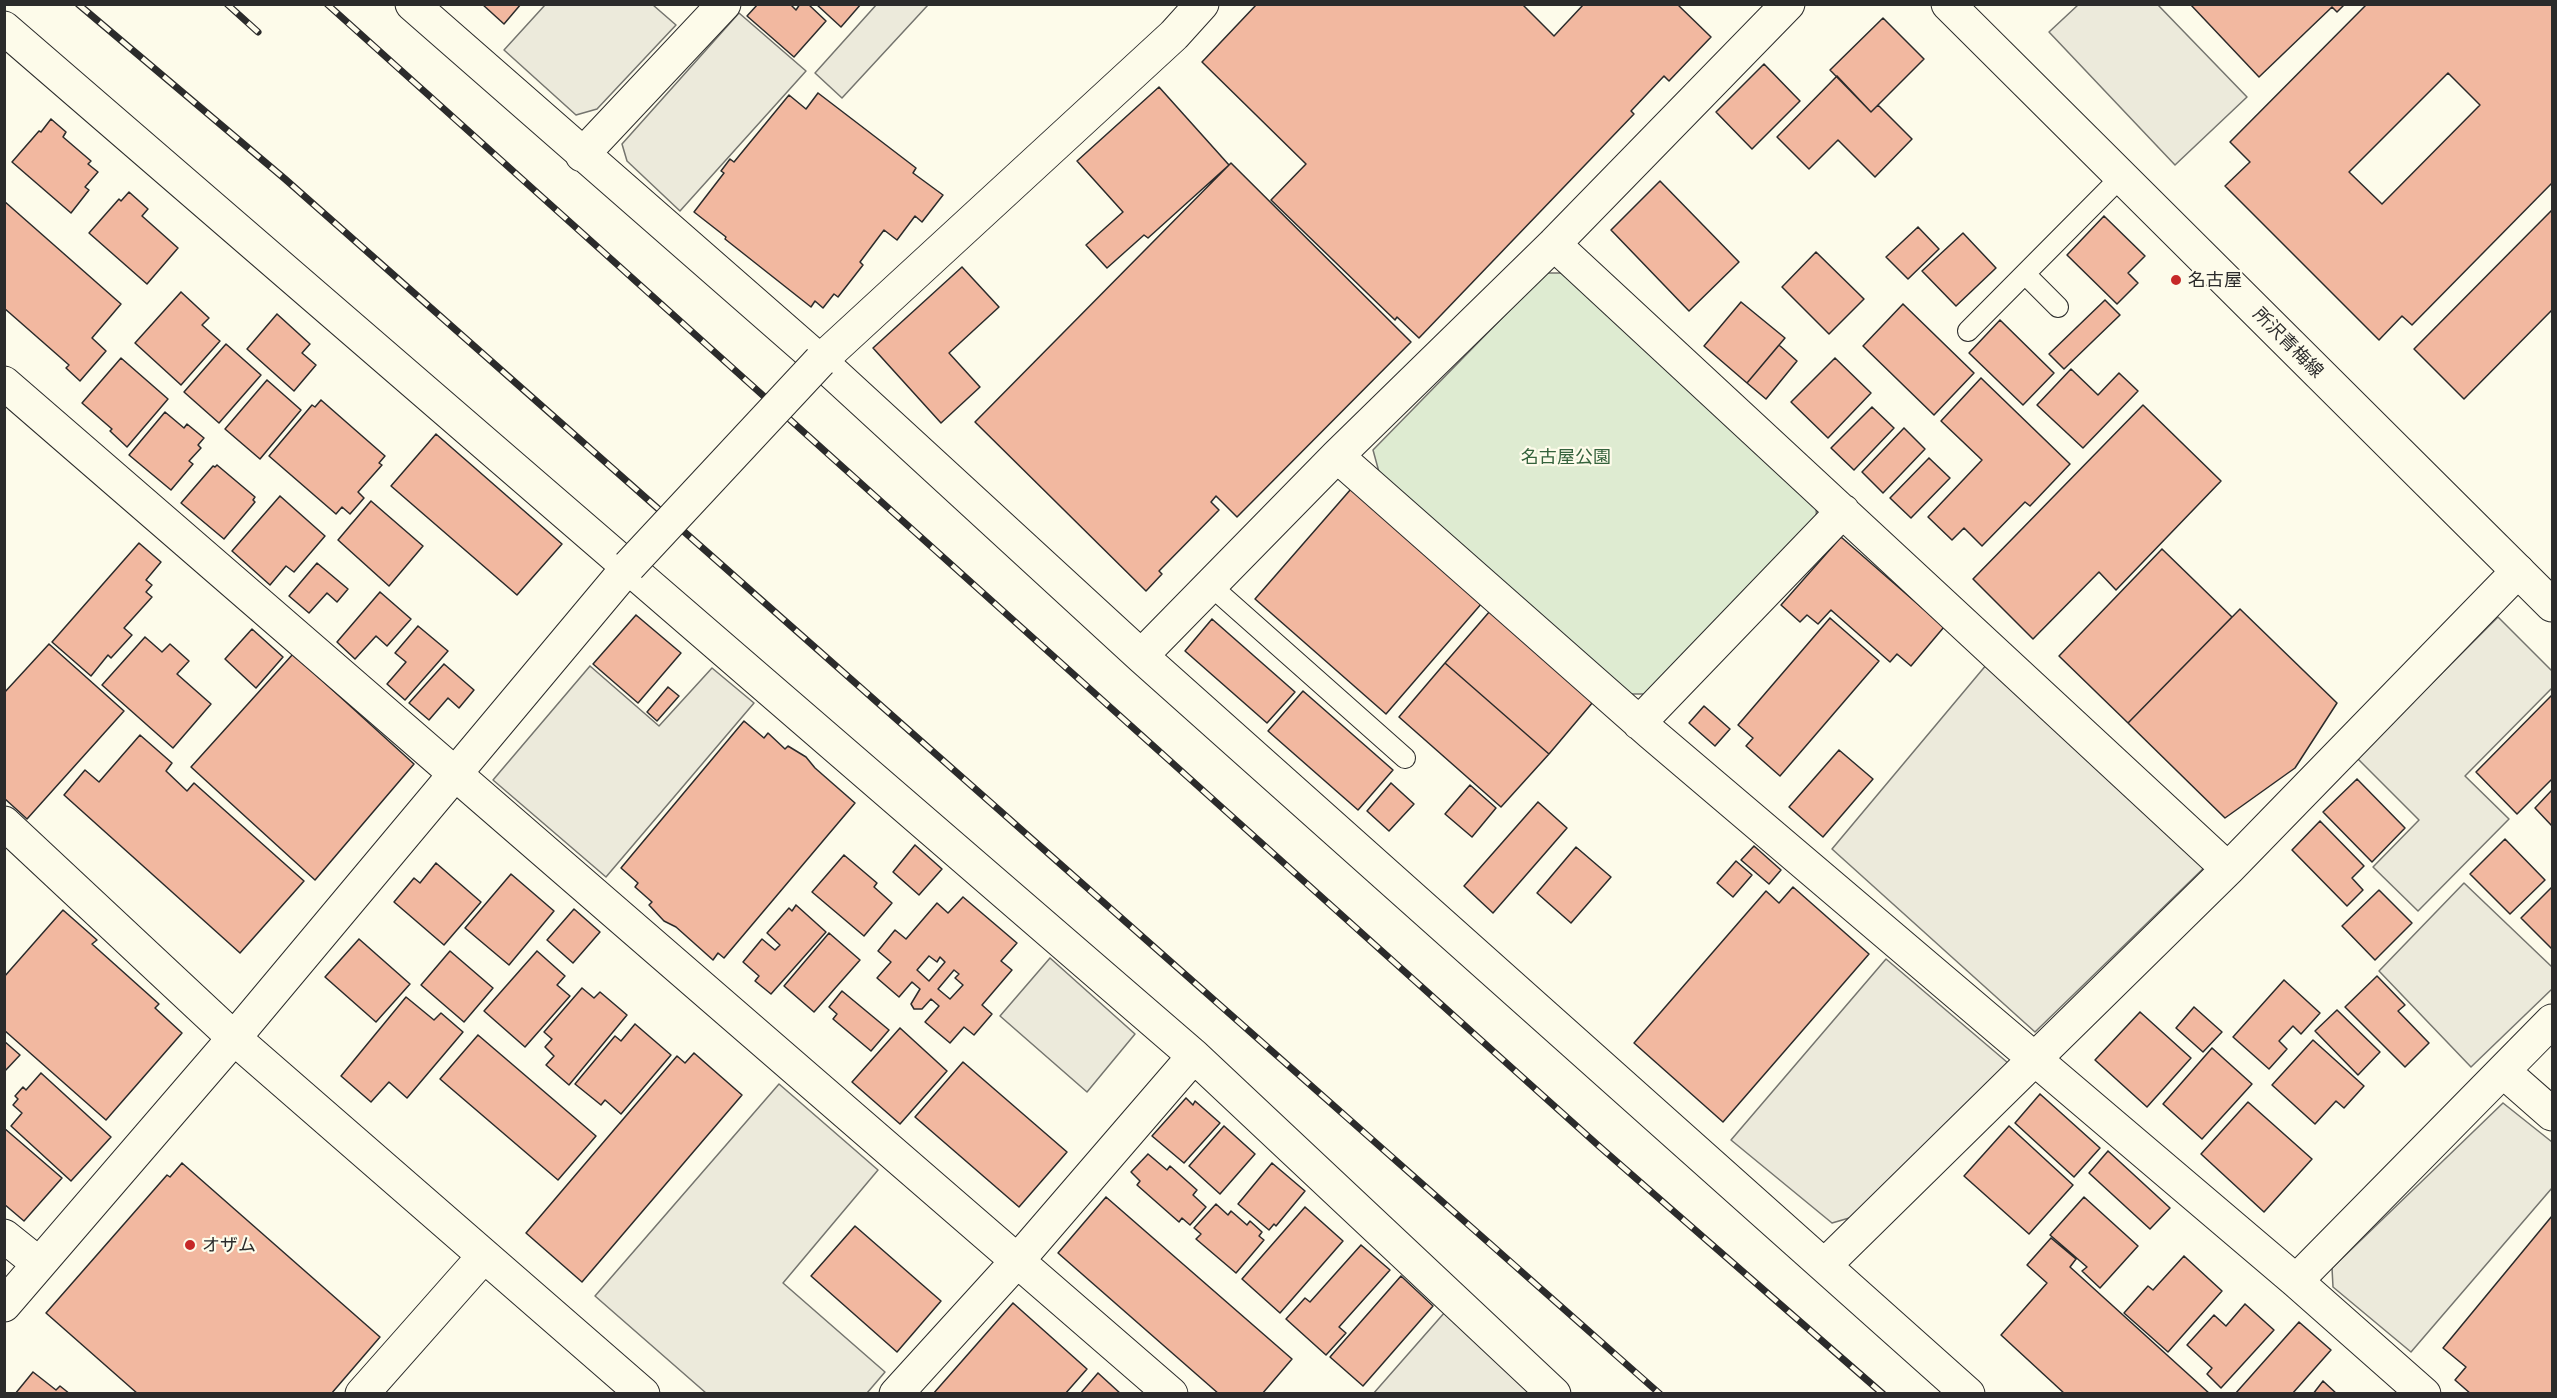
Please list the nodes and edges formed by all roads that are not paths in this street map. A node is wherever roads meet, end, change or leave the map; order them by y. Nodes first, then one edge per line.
1 (412, 4) edge
2 (724, 4) edge
3 (1202, 4) edge
4 (1788, 4) edge
5 (1948, 4) edge
6 (4, 28) edge
7 (582, 155) junction
8 (2121, 177) junction
9 (1554, 244) junction
10 (2025, 274) junction
11 (2058, 307) dead end
12 (1968, 331) dead end
13 (820, 361) junction
14 (4, 383) edge
15 (1337, 456) junction
16 (1843, 511) junction
17 (629, 566) junction
18 (2518, 571) junction
19 (1211, 586) junction
20 (2553, 605) edge
21 (1142, 656) junction
22 (1639, 723) junction
23 (1405, 758) dead end
24 (457, 773) junction
25 (4, 823) edge
26 (2228, 869) junction
27 (2553, 1021) edge
28 (234, 1038) junction
29 (1194, 1056) junction
30 (2036, 1060) junction
31 (2503, 1071) junction
32 (2553, 1114) edge
33 (4, 1236) edge
34 (484, 1256) junction
35 (1018, 1260) junction
36 (39, 1264) junction
37 (1825, 1265) junction
38 (2296, 1281) junction
39 (4, 1305) edge
40 (362, 1394) edge
41 (643, 1394) edge
42 (896, 1394) edge
43 (1171, 1394) edge
44 (1554, 1394) edge
45 (1968, 1394) edge
46 (2424, 1394) edge

1 - 7 street
2 - 7 street
3 - 13 street
4 - 9 street
5 - 8 street, 所沢青梅線
6 - 17 street
7 - 13 street
8 - 10 lane
8 - 18 street, 所沢青梅線
9 - 15 street
9 - 16 street
10 - 11 lane
10 - 12 lane
13 - 17 street, bridge
13 - 21 street
14 - 24 street
15 - 19 street
15 - 22 street
16 - 22 street
16 - 26 street
17 - 24 street
17 - 29 street
18 - 20 street, 所沢青梅線
18 - 26 street
19 - 21 street
19 - 23 lane
21 - 37 street
22 - 30 street
24 - 28 street
24 - 35 street
25 - 28 street
26 - 30 street
27 - 31 street
28 - 34 street
28 - 36 street
29 - 35 street
29 - 44 street
30 - 37 street
30 - 38 street
31 - 32 street
31 - 38 street
33 - 36 street
34 - 40 street
34 - 41 street
35 - 42 street
35 - 43 street
36 - 39 street
37 - 45 street
38 - 46 street

